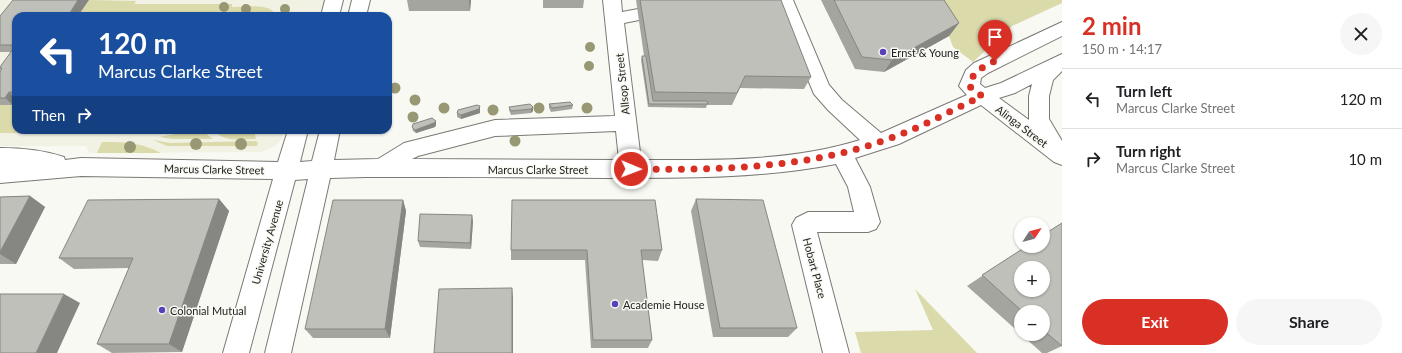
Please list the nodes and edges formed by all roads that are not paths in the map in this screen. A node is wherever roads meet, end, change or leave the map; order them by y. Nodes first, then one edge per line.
1 (334, 0) edge
2 (361, 0) edge
3 (612, 0) edge
4 (784, 0) edge
5 (331, 12) edge
6 (358, 12) edge
7 (638, 15) dead end
8 (615, 19) junction
9 (1062, 28) edge
10 (1061, 56) edge
11 (982, 96) junction
12 (626, 123) junction
13 (297, 134) edge
14 (329, 134) edge
15 (878, 143) junction
16 (842, 154) junction
17 (1062, 156) edge
18 (0, 157) edge
19 (81, 167) junction
20 (382, 168) junction
21 (631, 169) junction
22 (286, 171) junction
23 (321, 171) junction
24 (0, 174) edge
25 (236, 353) edge
26 (278, 353) edge
27 (836, 353) edge

1 - 5 street
2 - 6 street
3 - 8 street, Allsop Street
4 - 15 street
7 - 8 street
8 - 12 street, Allsop Street
9 - 11 street
10 - 11 street, Marcus Clarke Street
10 - 17 street
11 - 15 street, Marcus Clarke Street
11 - 17 street, Alinga Street
12 - 20 street
12 - 21 street, Allsop Street
13 - 22 street, University Avenue
14 - 23 street
15 - 16 street, Marcus Clarke Street
16 - 21 street, Marcus Clarke Street
16 - 27 street, Hobart Place
18 - 19 street, Marcus Clarke Street
19 - 22 street, Marcus Clarke Street
19 - 24 street, Marcus Clarke Street
20 - 21 street, Marcus Clarke Street
20 - 23 street, Marcus Clarke Street
22 - 23 street, Marcus Clarke Street
22 - 25 street, University Avenue
23 - 26 street

